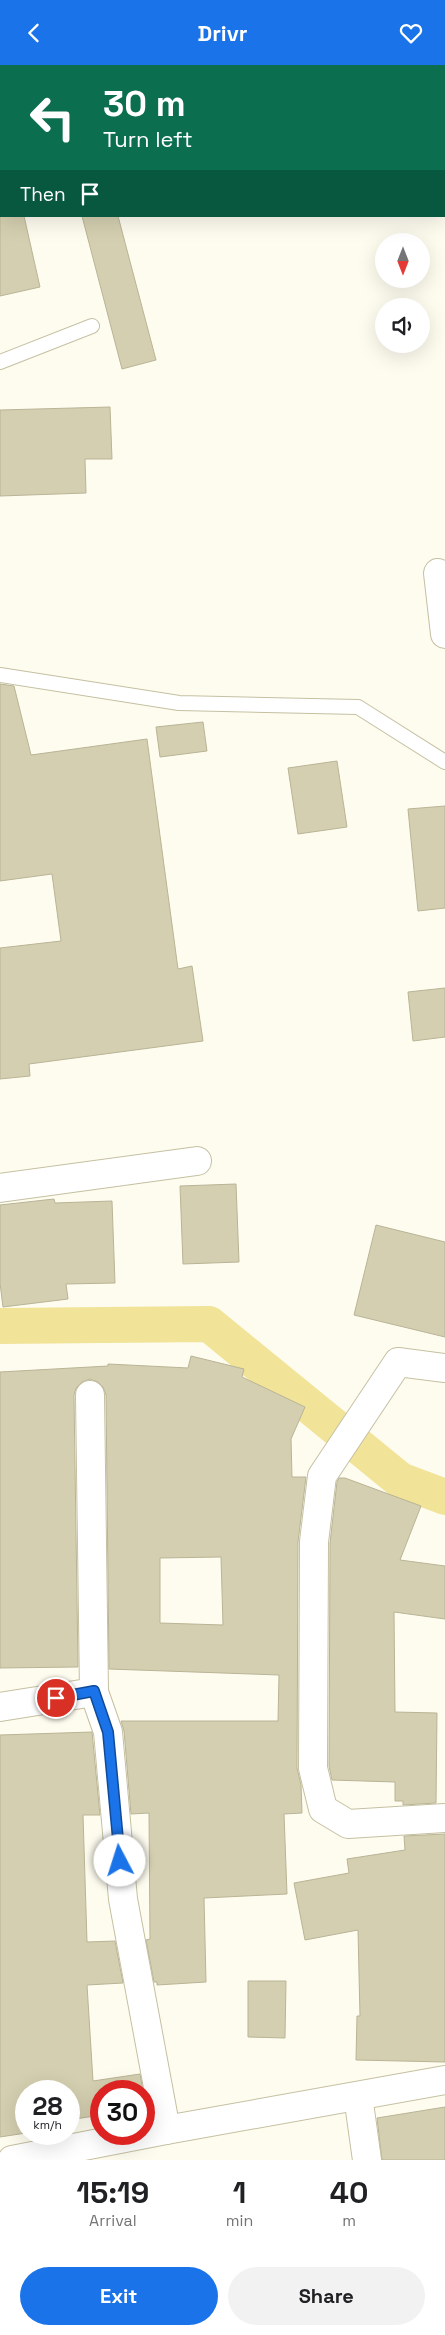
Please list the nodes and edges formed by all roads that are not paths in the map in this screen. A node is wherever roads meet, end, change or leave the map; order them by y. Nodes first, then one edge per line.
1 (92, 326) dead end
2 (0, 362) edge
3 (438, 573) dead end
4 (445, 633) edge
5 (0, 675) edge
6 (445, 762) edge
7 (197, 1161) dead end
8 (0, 1188) edge
9 (445, 1368) edge
10 (90, 1395) dead end
11 (94, 1691) junction
12 (0, 1707) edge
13 (445, 1818) edge
14 (445, 2080) edge
15 (358, 2096) junction
16 (166, 2129) junction
17 (12, 2160) edge
18 (367, 2160) edge

1 - 2 lane
3 - 4 street
5 - 6 lane
7 - 8 street
9 - 13 street
10 - 11 street
11 - 12 street
11 - 16 street
14 - 15 street
15 - 16 street
15 - 18 street
16 - 17 street

